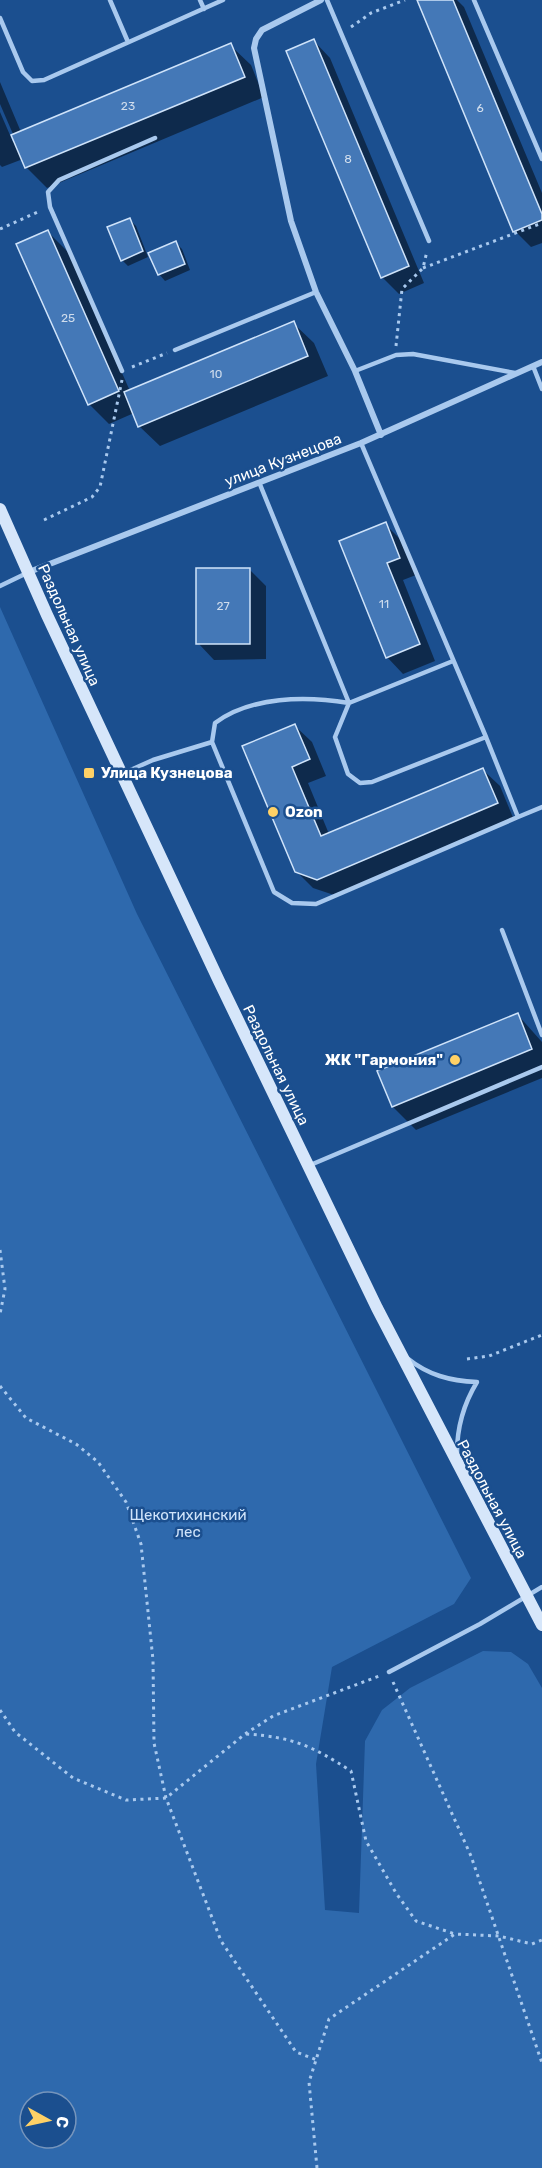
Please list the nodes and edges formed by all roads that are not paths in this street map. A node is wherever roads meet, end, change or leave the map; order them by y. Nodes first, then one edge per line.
1 (110, 0) edge
2 (200, 0) edge
3 (223, 0) edge
4 (321, 0) edge
5 (327, 0) edge
6 (474, 0) edge
7 (204, 9) junction
8 (0, 18) edge
9 (128, 42) junction
10 (155, 138) dead end
11 (542, 159) edge
12 (429, 241) road end
13 (316, 292) junction
14 (175, 351) road end
15 (542, 362) edge
16 (533, 366) junction
17 (122, 371) road end
18 (355, 371) junction
19 (515, 374) junction
20 (542, 388) edge
21 (381, 435) junction
22 (361, 444) junction
23 (259, 482) junction
24 (0, 509) edge
25 (29, 572) junction
26 (0, 586) edge
27 (453, 661) junction
28 (349, 702) junction
29 (486, 737) junction
30 (212, 741) junction
31 (122, 774) junction
32 (542, 807) edge
33 (519, 817) junction
34 (502, 930) dead end
35 (542, 1035) edge
36 (542, 1067) edge
37 (308, 1166) junction
38 (399, 1352) junction
39 (457, 1465) junction
40 (542, 1587) edge
41 (526, 1595) junction
42 (542, 1625) edge
43 (389, 1672) road end

1 - 9 lane
2 - 7 lane
3 - 7 lane
4 - 13 street
5 - 12 lane
6 - 11 lane
7 - 9 lane
8 - 9 lane
10 - 17 lane
13 - 14 lane
13 - 18 street
15 - 16 street, улица Кузнецова
16 - 19 street, улица Кузнецова
16 - 20 lane
18 - 19 lane
18 - 21 street
19 - 21 street, улица Кузнецова
21 - 22 street, улица Кузнецова
22 - 23 street, улица Кузнецова
22 - 27 lane
23 - 25 street, улица Кузнецова
23 - 28 lane
24 - 25 main road, Раздольная улица
25 - 26 lane
25 - 31 main road, Раздольная улица
27 - 28 lane
27 - 29 lane
28 - 29 lane
28 - 30 lane
29 - 33 lane
30 - 31 lane
30 - 33 lane
31 - 37 main road, Раздольная улица
32 - 33 lane
34 - 35 lane
36 - 37 lane
37 - 38 main road, Раздольная улица
38 - 39 main road, Раздольная улица
38 - 39 lane
39 - 41 main road, Раздольная улица
40 - 41 lane
41 - 42 main road, Раздольная улица
41 - 43 lane

